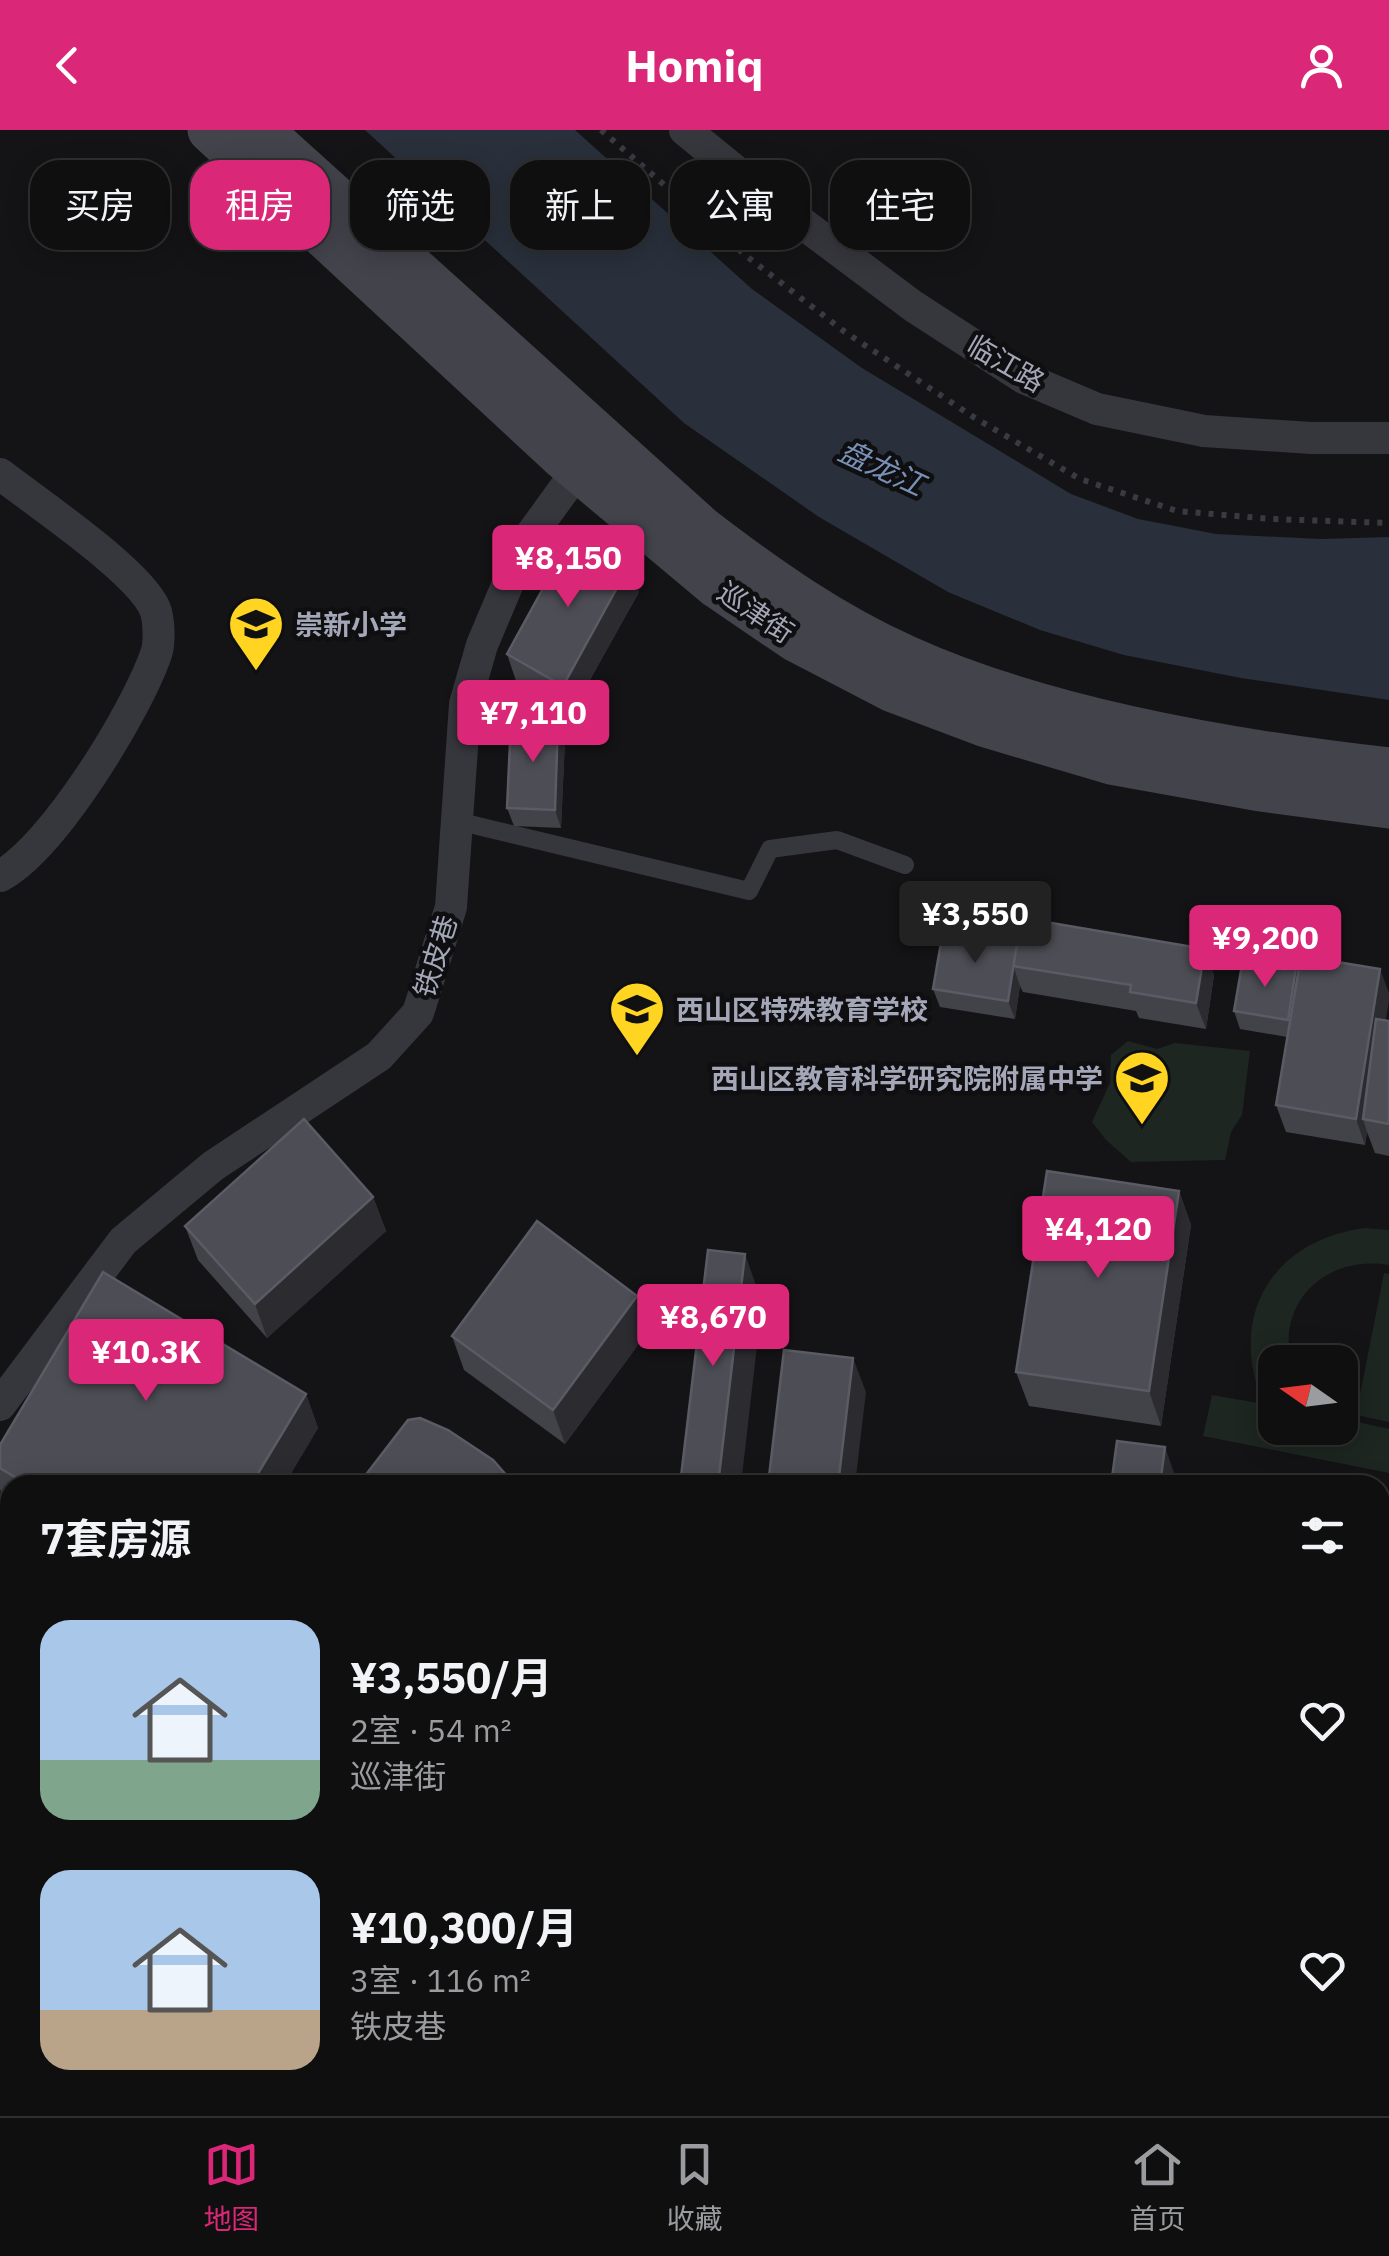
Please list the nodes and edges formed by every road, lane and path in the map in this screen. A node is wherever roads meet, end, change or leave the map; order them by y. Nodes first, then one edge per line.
1 (210, 130) edge
2 (260, 130) edge
3 (685, 130) edge
4 (1389, 438) edge
5 (578, 470) junction
6 (0, 474) edge
7 (1389, 770) edge
8 (1389, 806) edge
9 (457, 820) junction
10 (905, 865) dead end
11 (0, 876) edge
12 (0, 1404) edge

1 - 5 main road, 巡津街
2 - 7 main road, 巡津街
3 - 4 street, 临江路
5 - 8 main road, 巡津街
5 - 9 street, 铁皮巷
6 - 11 street
9 - 10 lane
9 - 12 street, 铁皮巷

